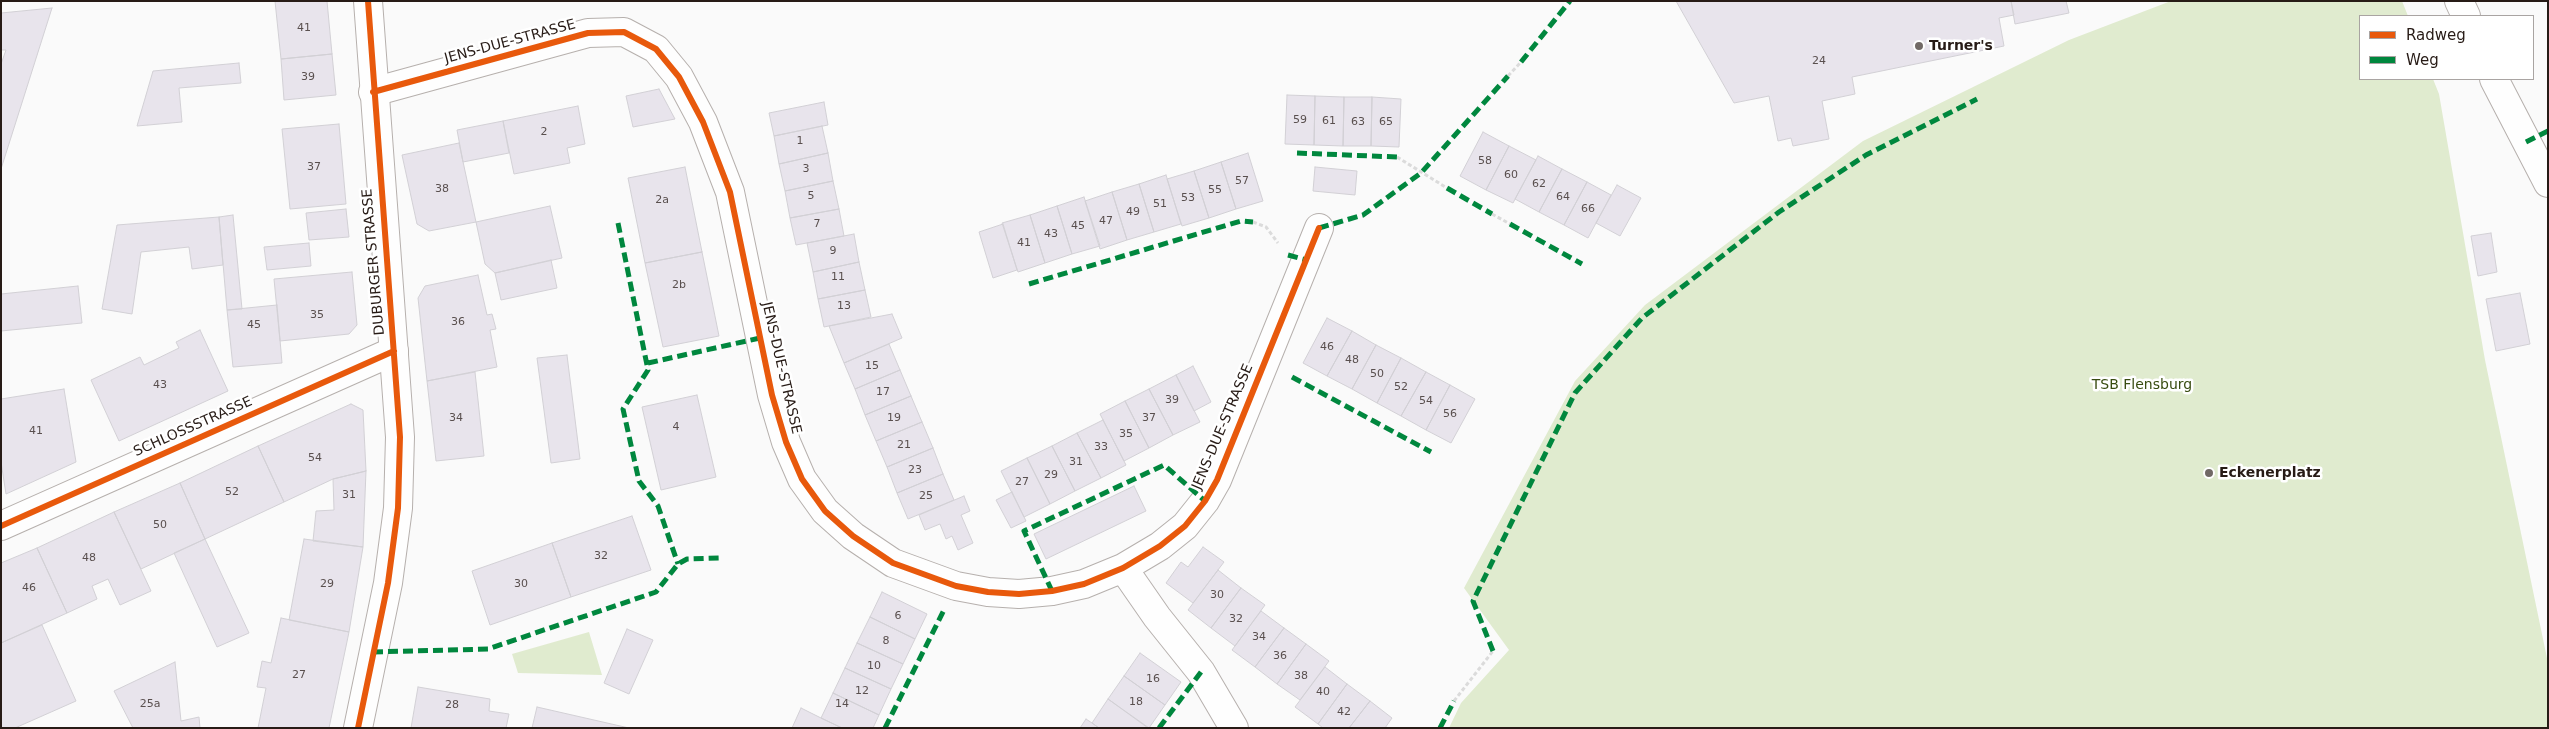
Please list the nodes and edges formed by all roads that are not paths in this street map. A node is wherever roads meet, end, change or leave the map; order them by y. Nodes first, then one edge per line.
1 (368, 1) edge
2 (2459, 1) edge
3 (2466, 15) edge
4 (2495, 80) edge
5 (374, 92) junction
6 (2548, 183) edge
7 (1319, 228) dead end
8 (394, 351) junction
9 (1, 526) edge
10 (1123, 568) junction
11 (358, 728) edge
12 (1234, 728) edge

1 - 5 street, DUBURGER STRASSE
2 - 3 street
4 - 6 street
5 - 8 street, DUBURGER STRASSE
5 - 10 street, JENS-DUE-STRASSE
7 - 10 street, JENS-DUE-STRASSE
8 - 9 street, SCHLOSSSTRASSE
8 - 11 street, DUBURGER STRASSE
10 - 12 street

